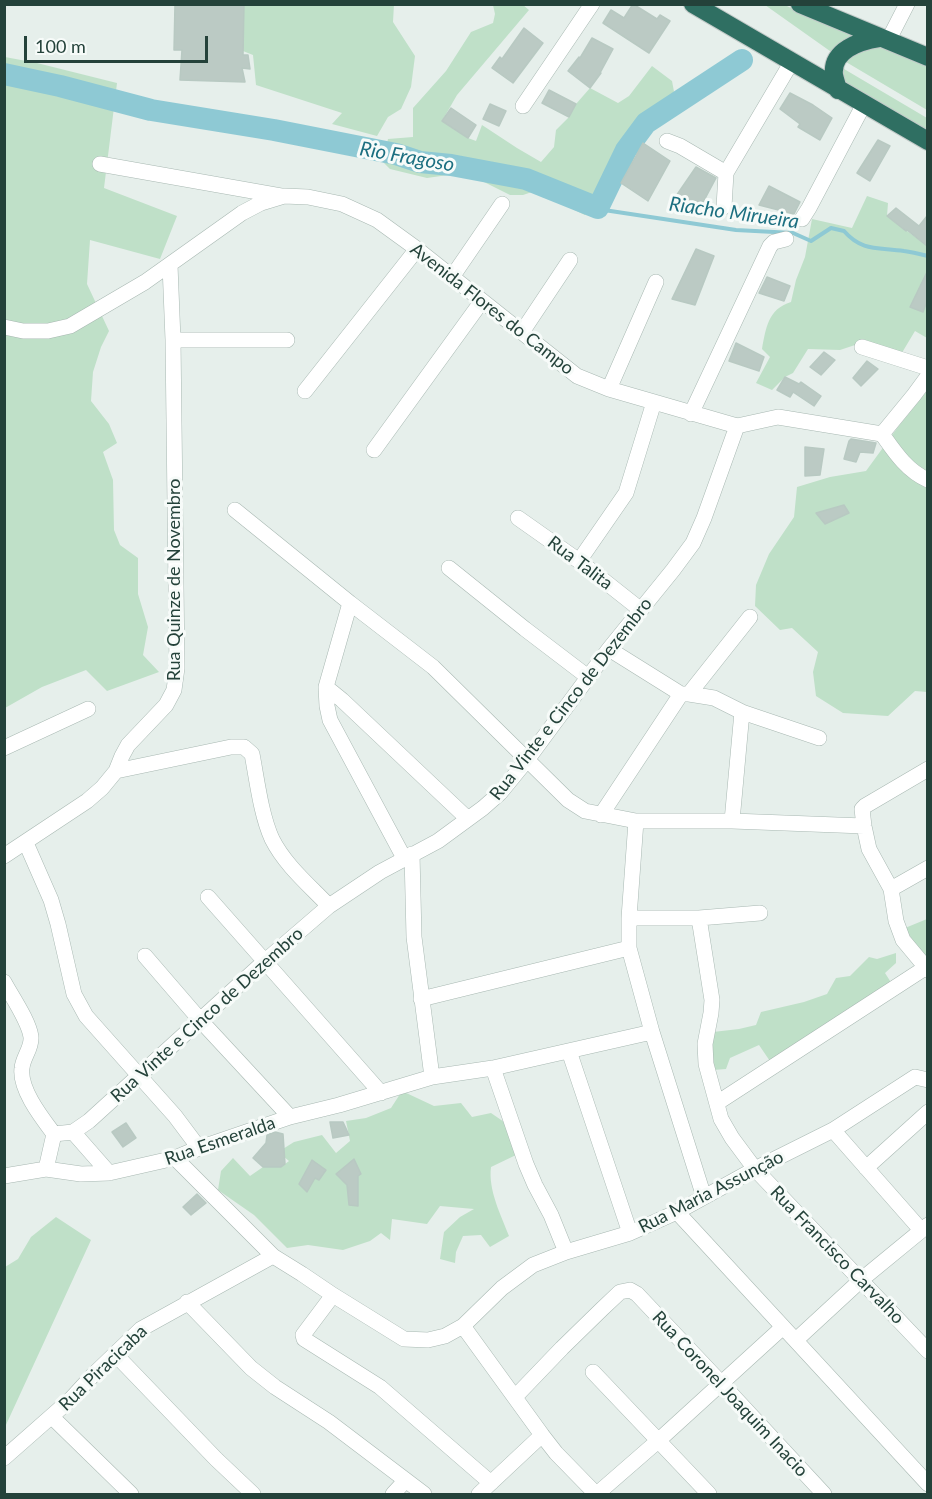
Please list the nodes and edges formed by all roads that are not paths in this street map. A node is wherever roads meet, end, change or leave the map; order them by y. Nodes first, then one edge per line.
1 (592, 4) edge
2 (693, 4) edge
3 (800, 4) edge
4 (907, 4) edge
5 (883, 39) junction
6 (927, 57) edge
7 (791, 63) junction
8 (838, 90) junction
9 (864, 104) junction
10 (523, 106) dead end
11 (668, 141) dead end
12 (927, 141) edge
13 (100, 164) dead end
14 (726, 173) junction
15 (284, 196) junction
16 (502, 204) dead end
17 (724, 207) dead end
18 (802, 219) dead end
19 (786, 239) dead end
20 (417, 249) junction
21 (570, 260) dead end
22 (170, 265) junction
23 (452, 277) junction
24 (657, 282) dead end
25 (482, 301) junction
26 (4, 327) edge
27 (522, 332) junction
28 (173, 340) junction
29 (287, 340) dead end
30 (862, 347) dead end
31 (927, 368) edge
32 (927, 376) edge
33 (609, 389) junction
34 (306, 391) dead end
35 (654, 402) junction
36 (691, 414) junction
37 (737, 426) junction
38 (882, 434) junction
39 (374, 450) dead end
40 (927, 480) edge
41 (235, 510) dead end
42 (518, 518) dead end
43 (579, 561) junction
44 (449, 568) dead end
45 (350, 603) junction
46 (642, 610) junction
47 (750, 617) dead end
48 (609, 649) junction
49 (588, 677) junction
50 (326, 687) junction
51 (685, 694) junction
52 (88, 709) dead end
53 (742, 712) junction
54 (819, 738) dead end
55 (4, 748) edge
56 (527, 760) junction
57 (927, 769) edge
58 (116, 771) junction
59 (601, 815) junction
60 (468, 819) junction
61 (636, 821) junction
62 (732, 821) junction
63 (864, 826) junction
64 (26, 843) junction
65 (4, 856) edge
66 (408, 856) junction
67 (927, 868) edge
68 (891, 889) junction
69 (208, 897) dead end
70 (329, 906) junction
71 (760, 913) dead end
72 (629, 918) junction
73 (699, 918) junction
74 (629, 948) junction
75 (145, 957) dead end
76 (264, 962) junction
77 (926, 969) edge
78 (4, 982) edge
79 (421, 999) junction
80 (201, 1021) junction
81 (652, 1032) junction
82 (569, 1051) junction
83 (493, 1068) junction
84 (927, 1068) edge
85 (140, 1076) junction
86 (432, 1077) junction
87 (921, 1079) edge
88 (381, 1093) junction
89 (717, 1103) junction
90 (927, 1112) edge
91 (290, 1117) junction
92 (833, 1130) junction
93 (73, 1132) junction
94 (54, 1134) junction
95 (199, 1148) junction
96 (174, 1158) junction
97 (866, 1168) junction
98 (46, 1169) junction
99 (755, 1169) junction
100 (109, 1173) junction
101 (4, 1176) edge
102 (704, 1197) junction
103 (677, 1212) junction
104 (924, 1228) edge
105 (630, 1233) junction
106 (566, 1252) junction
107 (273, 1256) junction
108 (861, 1280) junction
109 (333, 1295) junction
110 (187, 1302) junction
111 (463, 1326) junction
112 (783, 1327) junction
113 (796, 1340) junction
114 (925, 1343) edge
115 (115, 1354) junction
116 (593, 1372) dead end
117 (721, 1383) junction
118 (515, 1397) junction
119 (52, 1417) junction
120 (542, 1435) junction
121 (659, 1440) junction
122 (4, 1458) edge
123 (405, 1481) junction
124 (491, 1483) junction
125 (927, 1484) edge
126 (130, 1494) edge
127 (253, 1494) edge
128 (393, 1494) edge
129 (424, 1494) edge
130 (479, 1494) edge
131 (597, 1494) edge
132 (709, 1494) edge
133 (824, 1494) edge

1 - 10 street
2 - 7 highway
3 - 5 highway
4 - 5 street
5 - 6 highway
5 - 8 highway
7 - 8 highway
7 - 14 street
8 - 9 highway
9 - 12 highway
9 - 18 street
11 - 14 street
13 - 15 street, Avenida Flores do Campo
14 - 17 street
15 - 20 street, Avenida Flores do Campo
15 - 22 street, Avenida Flores do Campo
16 - 23 street
19 - 36 street
20 - 23 street, Avenida Flores do Campo
20 - 34 street
21 - 27 street
22 - 26 street, Avenida Flores do Campo
22 - 28 street, Rua Quinze de Novembro
23 - 25 street, Avenida Flores do Campo
24 - 33 street
25 - 27 street, Avenida Flores do Campo
25 - 39 street
27 - 33 street, Avenida Flores do Campo
28 - 29 street
28 - 58 street, Rua Quinze de Novembro
30 - 31 street
32 - 38 street
33 - 35 street, Avenida Flores do Campo
35 - 36 street, Avenida Flores do Campo
35 - 43 street
36 - 37 street, Avenida Flores do Campo
37 - 38 street, Avenida Flores do Campo
37 - 46 street, Rua Vinte e Cinco de Dezembro
38 - 40 street
41 - 45 street
42 - 43 street, Rua Talita
43 - 46 street, Rua Talita
44 - 49 street
45 - 50 street
45 - 56 street
46 - 48 street, Rua Vinte e Cinco de Dezembro
47 - 51 street
48 - 49 street, Rua Vinte e Cinco de Dezembro
48 - 51 street
49 - 56 street, Rua Vinte e Cinco de Dezembro
50 - 60 street
50 - 66 street
51 - 53 street
51 - 59 street
52 - 55 street
53 - 54 street
53 - 62 street
56 - 59 street
56 - 60 street, Rua Vinte e Cinco de Dezembro
57 - 63 street
58 - 64 street, Rua Quinze de Novembro
58 - 70 street
59 - 61 street
60 - 66 street, Rua Vinte e Cinco de Dezembro
61 - 62 street
61 - 72 street
62 - 63 street
63 - 68 street
64 - 65 street, Rua Quinze de Novembro
64 - 85 street
66 - 70 street, Rua Vinte e Cinco de Dezembro
66 - 79 street
67 - 68 street
68 - 77 street
69 - 76 street
70 - 76 street, Rua Vinte e Cinco de Dezembro
71 - 73 street
72 - 73 street
72 - 74 street
73 - 89 street, Rua Francisco Carvalho
74 - 79 street
74 - 81 street
75 - 80 street
76 - 80 street, Rua Vinte e Cinco de Dezembro
76 - 88 street
77 - 89 street
78 - 94 street
79 - 86 street
80 - 85 street, Rua Vinte e Cinco de Dezembro
80 - 91 street
81 - 82 street, Rua Esmeralda
81 - 102 street
82 - 83 street, Rua Esmeralda
82 - 105 street
83 - 86 street, Rua Esmeralda
83 - 106 street
84 - 87 street, Rua Maria Assunção
85 - 93 street, Rua Vinte e Cinco de Dezembro
85 - 95 street
86 - 88 street, Rua Esmeralda
87 - 92 street, Rua Maria Assunção
88 - 91 street, Rua Esmeralda
89 - 99 street, Rua Francisco Carvalho
90 - 97 street
91 - 95 street, Rua Esmeralda
92 - 97 street
92 - 99 street, Rua Maria Assunção
93 - 94 street, Rua Vinte e Cinco de Dezembro
93 - 100 street
94 - 98 street
95 - 96 street, Rua Esmeralda
96 - 100 street, Rua Esmeralda
96 - 107 street, Rua Maria Assunção
97 - 104 street
98 - 100 street, Rua Esmeralda
98 - 101 street, Rua Esmeralda
99 - 102 street, Rua Maria Assunção
99 - 108 street, Rua Francisco Carvalho
102 - 103 street, Rua Maria Assunção
103 - 105 street, Rua Maria Assunção
103 - 112 street
104 - 108 street
105 - 106 street, Rua Maria Assunção
106 - 111 street, Rua Maria Assunção
107 - 109 street, Rua Maria Assunção
107 - 110 street, Rua Piracicaba
108 - 113 street
108 - 114 street, Rua Francisco Carvalho
109 - 111 street, Rua Maria Assunção
109 - 124 street
110 - 115 street, Rua Piracicaba
110 - 123 street
111 - 118 street
112 - 113 street
112 - 117 street
113 - 125 street
115 - 119 street, Rua Piracicaba
115 - 127 street
116 - 121 street
117 - 118 street, Rua Coronel Joaquim Inacio
117 - 121 street
117 - 133 street, Rua Coronel Joaquim Inacio
118 - 120 street
119 - 122 street, Rua Piracicaba
119 - 126 street
120 - 124 street
120 - 131 street
121 - 131 street
121 - 132 street
123 - 128 street
123 - 129 street
124 - 130 street

